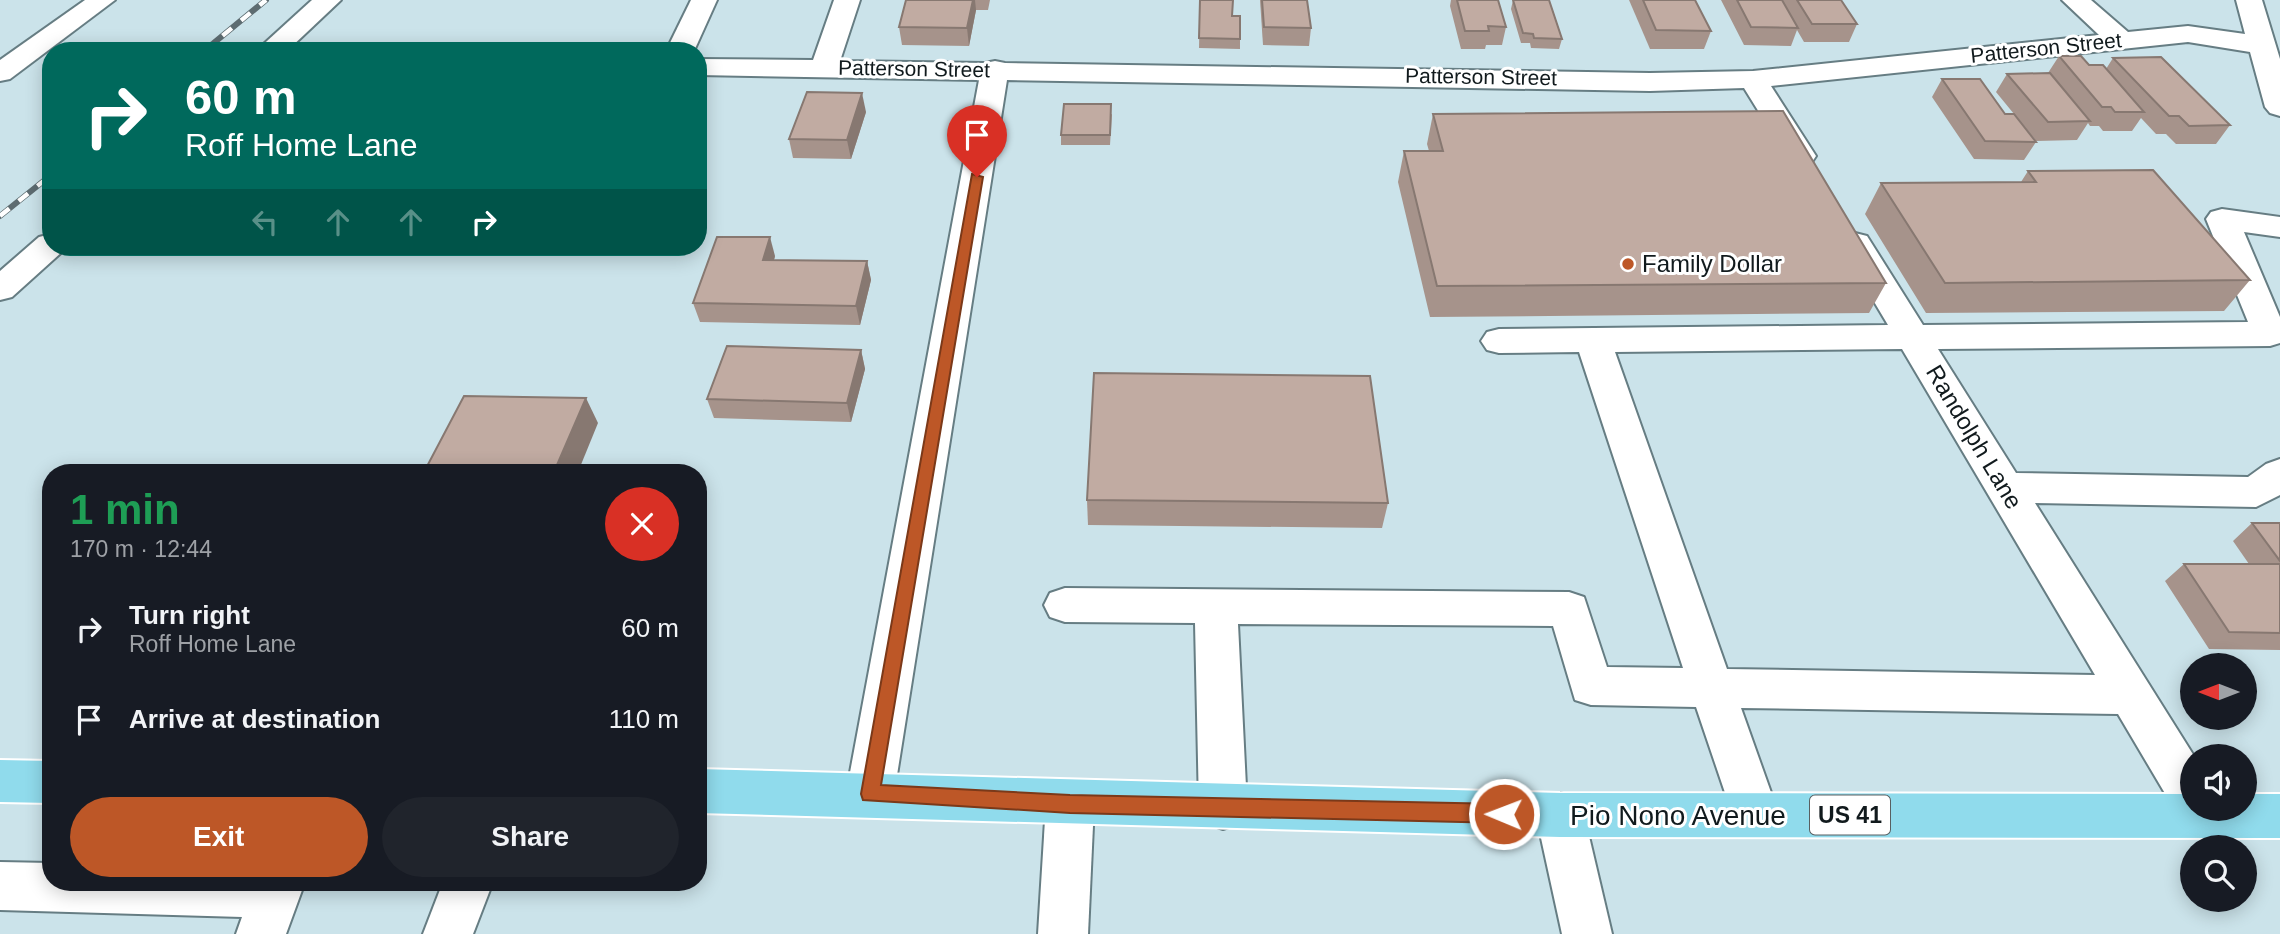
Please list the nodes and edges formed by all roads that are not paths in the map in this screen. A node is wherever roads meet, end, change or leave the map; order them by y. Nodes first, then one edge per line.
1 (102, 0) edge
2 (328, 0) edge
3 (704, 0) edge
4 (847, 0) edge
5 (2076, 0) edge
6 (2249, 5) edge
7 (2280, 11) edge
8 (2120, 40) junction
9 (43, 42) edge
10 (280, 42) edge
11 (684, 42) edge
12 (42, 43) edge
13 (2261, 46) junction
14 (707, 66) edge
15 (824, 68) junction
16 (995, 69) junction
17 (0, 73) edge
18 (1753, 79) junction
19 (2280, 107) edge
20 (1819, 184) edge
21 (1840, 219) edge
22 (2280, 227) edge
23 (42, 252) edge
24 (0, 289) edge
25 (1913, 336) junction
26 (1592, 340) junction
27 (1499, 341) dead end
28 (2280, 474) edge
29 (2005, 488) junction
30 (1065, 605) dead end
31 (1216, 607) junction
32 (1712, 689) junction
33 (2131, 695) junction
34 (2180, 776) edge
35 (0, 781) edge
36 (42, 782) edge
37 (707, 791) edge
38 (870, 794) junction
39 (1070, 804) junction
40 (1223, 807) junction
41 (2180, 807) edge
42 (2257, 813) edge
43 (1560, 815) junction
44 (1755, 815) junction
45 (2280, 816) edge
46 (0, 886) edge
47 (42, 889) edge
48 (80, 891) edge
49 (465, 891) edge
50 (272, 903) edge
51 (448, 934) edge
52 (1063, 934) edge
53 (1587, 934) edge

1 - 9 street
2 - 10 street
3 - 11 street
4 - 15 street
5 - 8 street
6 - 7 street
6 - 13 street
8 - 13 street, Patterson Street
8 - 18 street, Patterson Street
12 - 17 street
13 - 19 street
14 - 15 street, Patterson Street
15 - 16 street, Patterson Street
16 - 18 street, Patterson Street
16 - 38 street
18 - 20 street
21 - 25 street, Randolph Lane
22 - 25 street
23 - 24 street
25 - 26 street
25 - 29 street, Randolph Lane
26 - 27 street
26 - 32 street
28 - 29 street
29 - 33 street, Randolph Lane
30 - 31 street
31 - 32 street
31 - 40 street
32 - 33 street
32 - 44 street
33 - 34 street, Randolph Lane
35 - 36 main road
37 - 38 main road, Pio Nono Avenue / US 41
38 - 39 main road, Pio Nono Avenue / US 41
39 - 40 main road, Pio Nono Avenue / US 41
39 - 52 street
40 - 43 main road, Pio Nono Avenue / US 41
41 - 44 main road, Pio Nono Avenue / US 41
42 - 45 main road, Pio Nono Avenue / US 41
43 - 44 main road, Pio Nono Avenue / US 41
43 - 53 street
46 - 47 street
48 - 50 street
49 - 51 street

